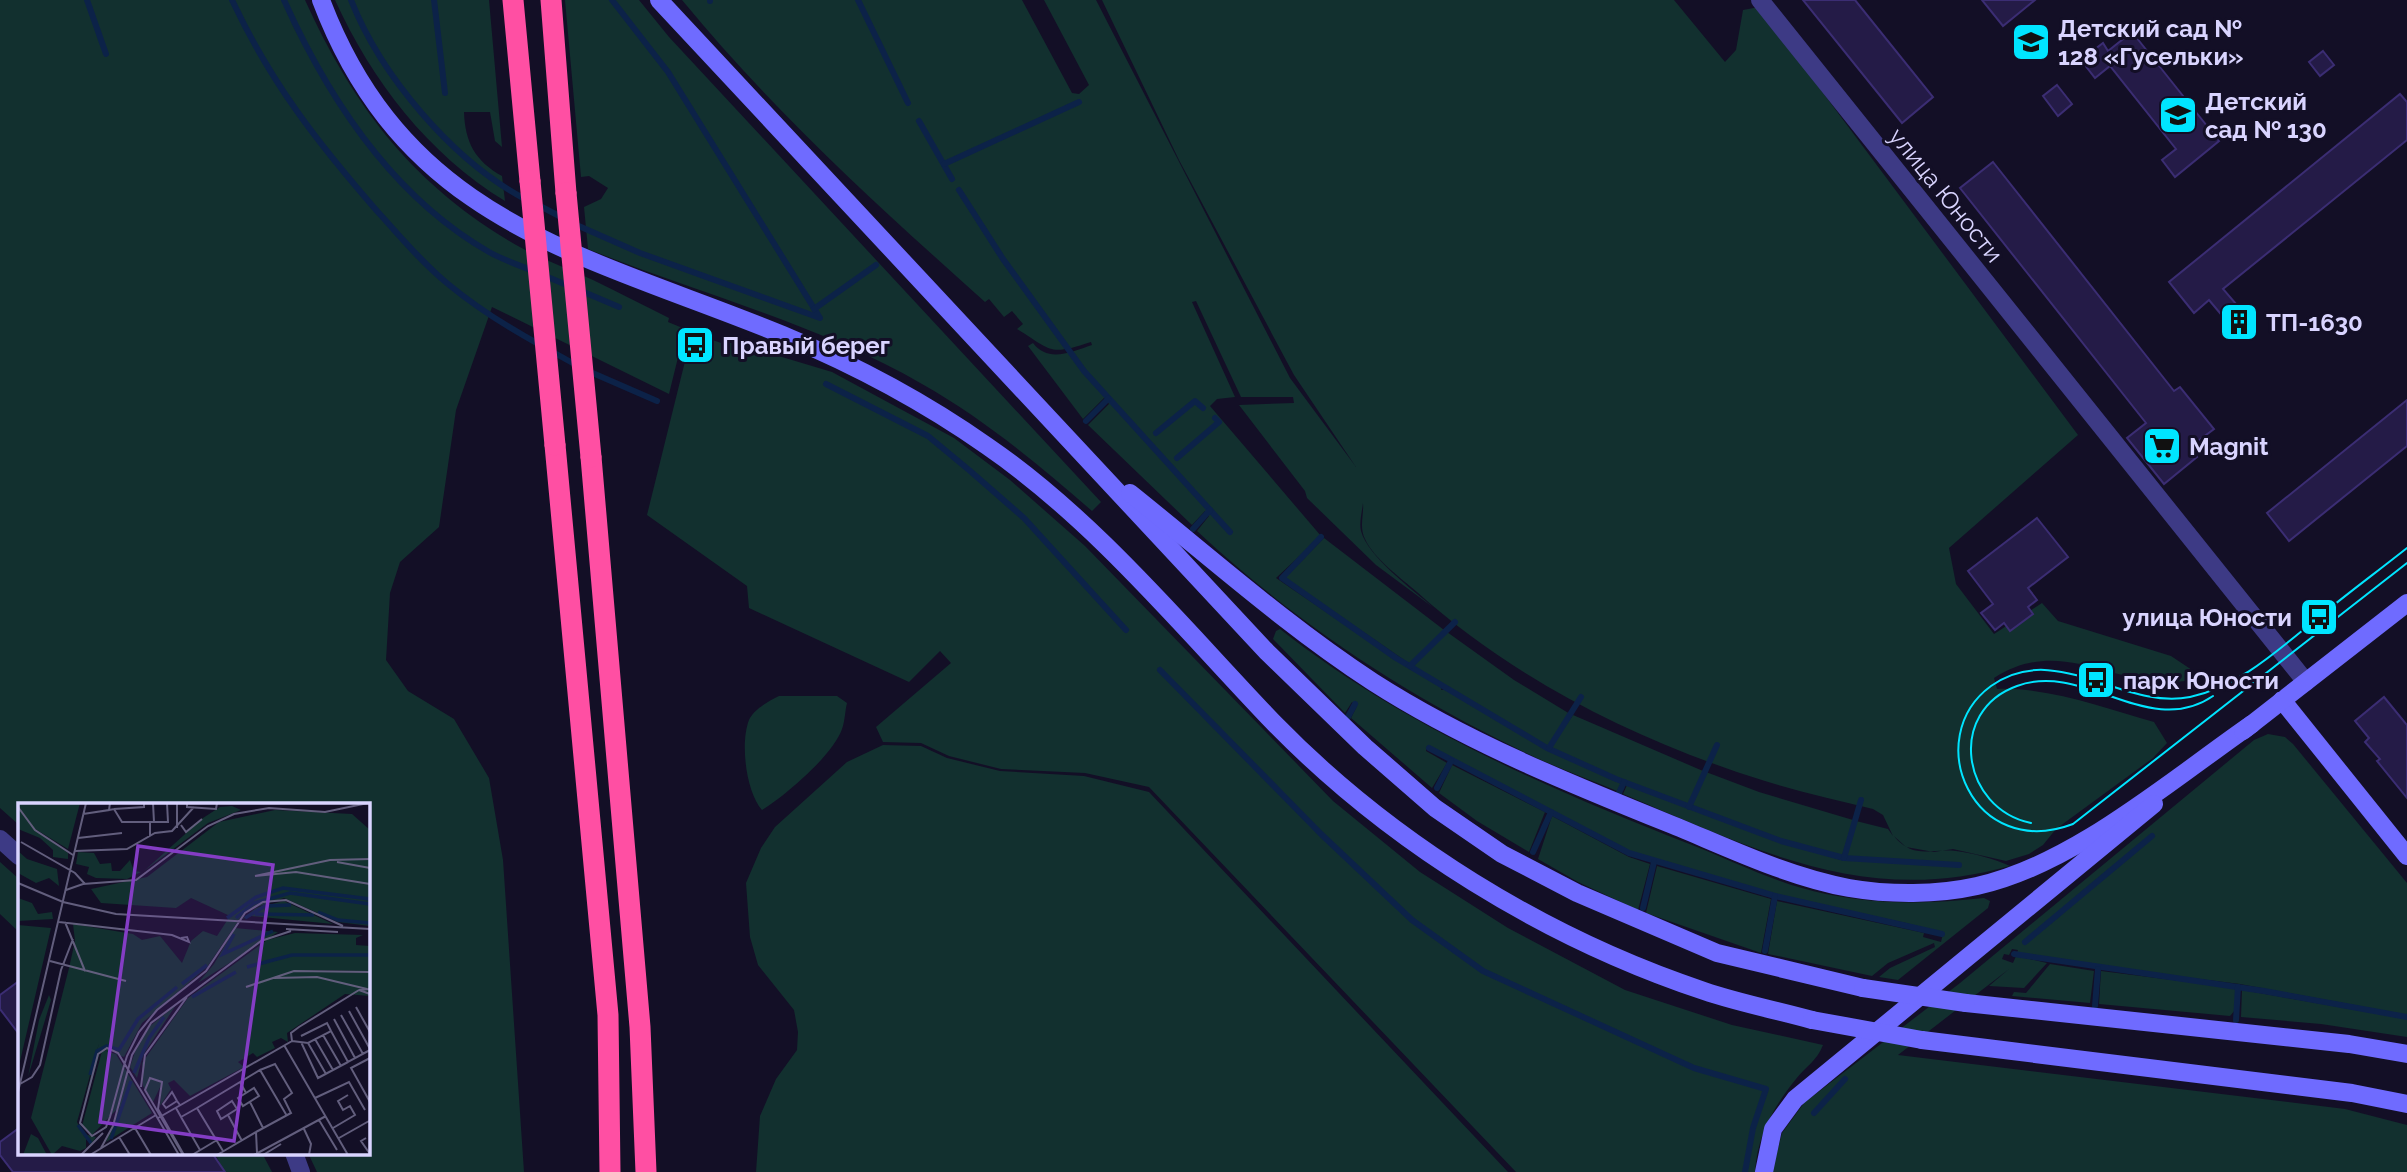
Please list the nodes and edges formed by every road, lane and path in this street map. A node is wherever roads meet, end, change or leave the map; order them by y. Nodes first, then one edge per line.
1 (321, 0) edge
2 (513, 0) edge
3 (551, 0) edge
4 (659, 0) edge
5 (1760, 0) edge
6 (1080, 452) junction
7 (2407, 603) edge
8 (2306, 681) junction
9 (2282, 701) junction
10 (2252, 724) junction
11 (0, 839) edge
12 (18, 855) edge
13 (2407, 856) edge
14 (2407, 1054) edge
15 (2407, 1104) edge
16 (294, 1154) edge
17 (301, 1172) edge
18 (610, 1172) edge
19 (646, 1172) edge
20 (1764, 1172) edge

1 - 15 main road, bridge
2 - 18 highway, bridge
3 - 19 highway, bridge
4 - 6 main road
5 - 8 street, улица Юности
6 - 10 main road
6 - 14 main road, bridge
7 - 8 main road
8 - 9 main road
9 - 10 main road
9 - 13 main road
10 - 20 main road
11 - 12 street
16 - 17 street

